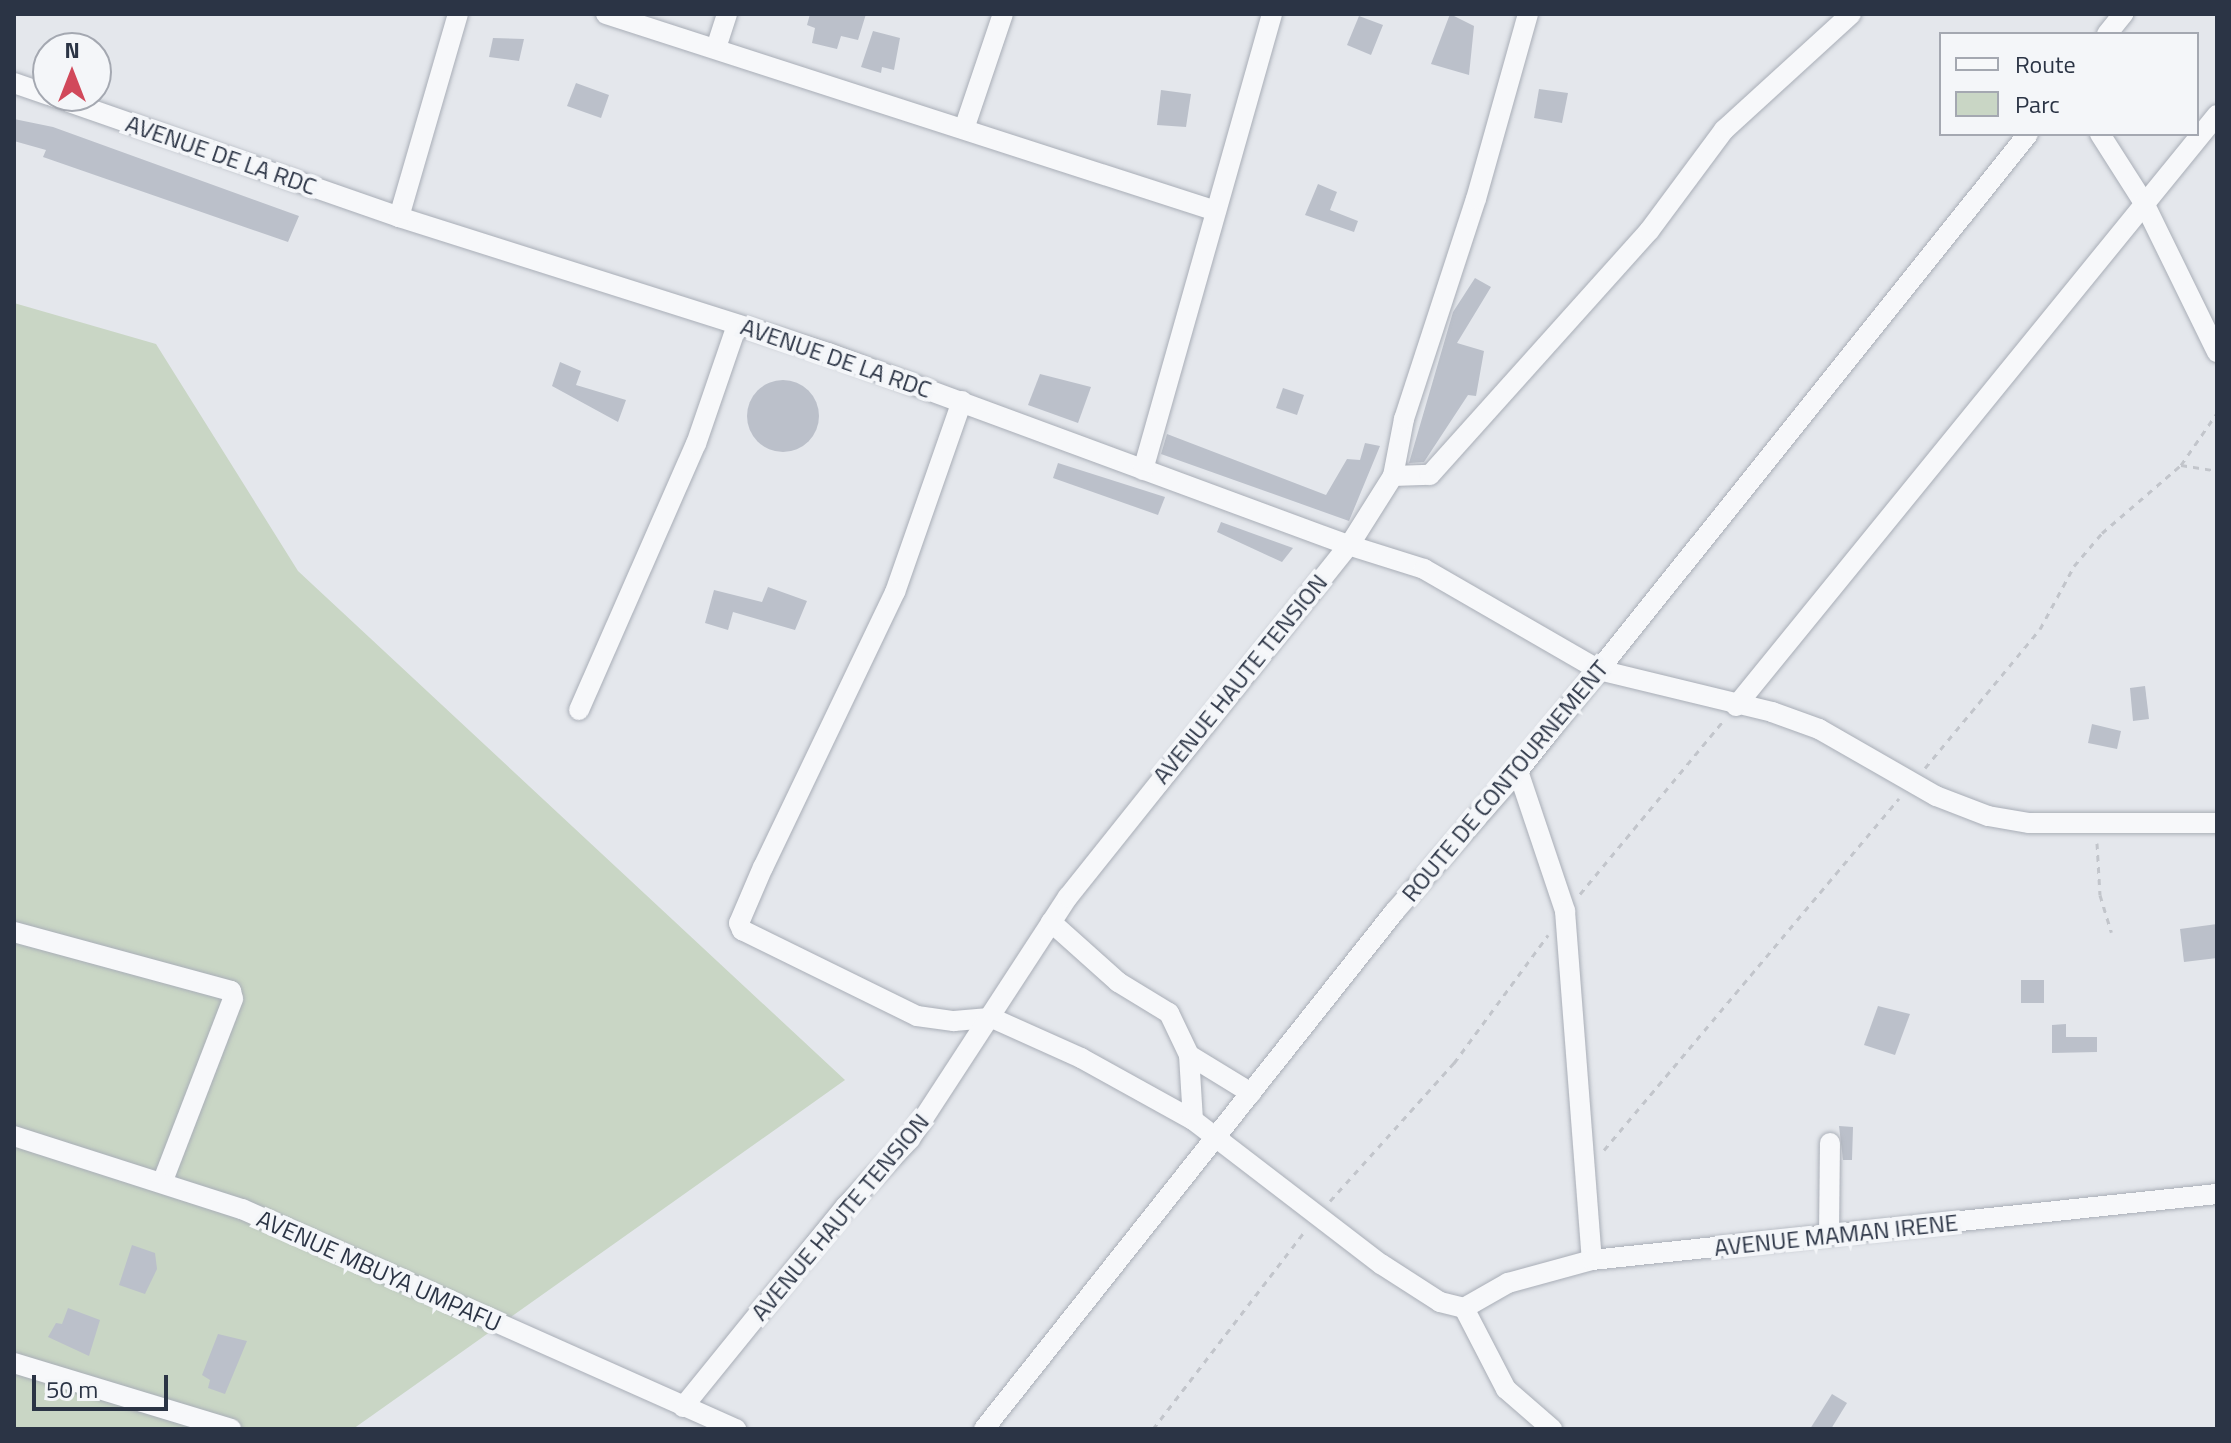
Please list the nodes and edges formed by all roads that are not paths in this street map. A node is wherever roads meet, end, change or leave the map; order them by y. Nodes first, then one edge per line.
1 (458, 14) edge
2 (606, 14) edge
3 (727, 14) edge
4 (1003, 14) edge
5 (1272, 14) edge
6 (1528, 14) edge
7 (1851, 14) edge
8 (2123, 14) edge
9 (2109, 32) edge
10 (716, 48) junction
11 (99, 112) edge
12 (2217, 115) edge
13 (965, 126) junction
14 (2026, 136) edge
15 (2101, 136) edge
16 (2144, 203) junction
17 (1216, 211) junction
18 (399, 217) junction
19 (737, 325) junction
20 (2217, 352) edge
21 (962, 401) junction
22 (1143, 470) junction
23 (1393, 476) junction
24 (1348, 545) junction
25 (1599, 670) junction
26 (1736, 706) junction
27 (579, 710) dead end
28 (1518, 771) junction
29 (2217, 823) edge
30 (1051, 922) junction
31 (14, 932) edge
32 (992, 1018) junction
33 (1189, 1055) junction
34 (1251, 1093) junction
35 (1193, 1120) junction
36 (14, 1136) edge
37 (1217, 1136) junction
38 (1830, 1143) dead end
39 (163, 1180) junction
40 (2217, 1194) edge
41 (1829, 1235) junction
42 (1592, 1260) junction
43 (1464, 1308) junction
44 (14, 1363) edge
45 (683, 1407) junction
46 (231, 1429) edge
47 (736, 1429) edge
48 (984, 1429) edge
49 (1552, 1429) edge

1 - 18 street
2 - 10 street
3 - 10 street
4 - 13 street
5 - 17 street
6 - 23 street
7 - 23 street
8 - 9 street
10 - 13 street
11 - 18 street, AVENUE DE LA RDC
12 - 16 street
13 - 17 street
14 - 25 street, ROUTE DE CONTOURNEMENT
15 - 16 street
16 - 20 street
16 - 26 street
17 - 22 street
18 - 19 street, AVENUE DE LA RDC
19 - 21 street, AVENUE DE LA RDC
19 - 27 street
21 - 22 street, AVENUE DE LA RDC
21 - 32 street
22 - 24 street, AVENUE DE LA RDC
23 - 24 street, AVENUE HAUTE TENSION
24 - 25 street, AVENUE DE LA RDC
24 - 30 street, AVENUE HAUTE TENSION
25 - 26 street, AVENUE DE LA RDC
25 - 28 street, ROUTE DE CONTOURNEMENT
26 - 29 street, AVENUE DE LA RDC
28 - 34 street, ROUTE DE CONTOURNEMENT
28 - 42 street
30 - 32 street, AVENUE HAUTE TENSION
30 - 33 street
31 - 39 street
32 - 35 street
32 - 45 street, AVENUE HAUTE TENSION
33 - 34 street
33 - 35 street
34 - 37 street, ROUTE DE CONTOURNEMENT
35 - 37 street
36 - 39 street, AVENUE MBUYA UMPAFU
37 - 43 street
37 - 48 street, ROUTE DE CONTOURNEMENT
38 - 41 street
39 - 45 street, AVENUE MBUYA UMPAFU
40 - 41 street, AVENUE MAMAN IRENE
41 - 42 street, AVENUE MAMAN IRENE
42 - 43 street, AVENUE MAMAN IRENE
43 - 49 street
44 - 46 street
45 - 47 street, AVENUE MBUYA UMPAFU

